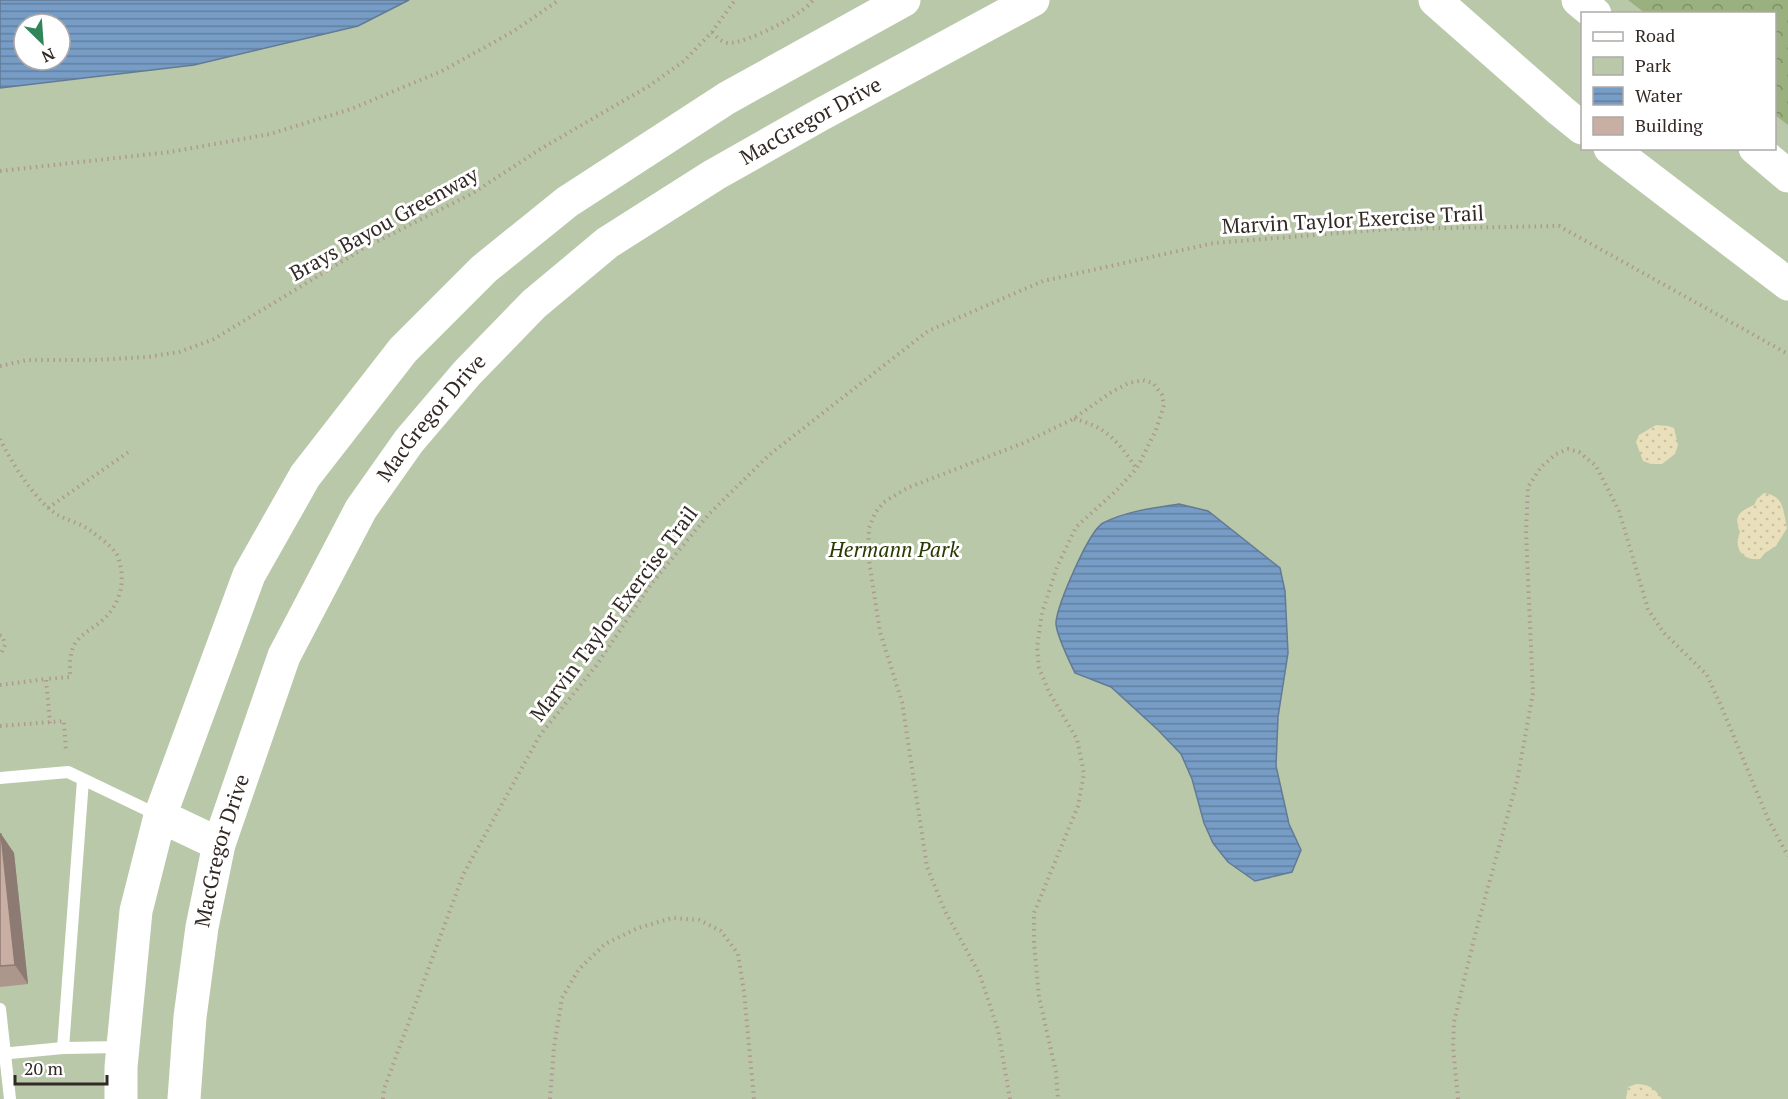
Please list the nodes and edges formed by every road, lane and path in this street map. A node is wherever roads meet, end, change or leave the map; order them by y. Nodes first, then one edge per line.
1 (559, 0) edge
2 (735, 0) edge
3 (813, 0) edge
4 (904, 0) edge
5 (1033, 0) edge
6 (1435, 0) edge
7 (1578, 0) edge
8 (1592, 12) edge
9 (712, 32) junction
10 (1581, 127) edge
11 (1613, 150) edge
12 (1757, 150) edge
13 (0, 171) edge
14 (1788, 176) edge
15 (1788, 284) edge
16 (1788, 354) edge
17 (0, 366) edge
18 (1073, 419) junction
19 (0, 439) edge
20 (130, 451) dead end
21 (1137, 468) junction
22 (48, 508) junction
23 (0, 635) edge
24 (0, 656) edge
25 (46, 679) junction
26 (0, 685) edge
27 (50, 723) junction
28 (0, 726) edge
29 (68, 772) junction
30 (0, 778) edge
31 (83, 780) junction
32 (160, 816) junction
33 (219, 844) junction
34 (1788, 856) edge
35 (0, 1009) edge
36 (123, 1047) junction
37 (63, 1048) junction
38 (2, 1053) edge
39 (10, 1099) edge
40 (121, 1099) edge
41 (184, 1099) edge
42 (383, 1099) edge
43 (550, 1099) edge
44 (754, 1099) edge
45 (1010, 1099) edge
46 (1058, 1099) edge
47 (1458, 1099) edge

1 - 13 path
2 - 9 path, Brays Bayou Greenway
3 - 9 path
4 - 32 main road
5 - 33 main road, MacGregor Drive
6 - 10 main road
7 - 8 main road
9 - 17 path, Brays Bayou Greenway
11 - 15 main road
12 - 14 main road
16 - 42 path, Marvin Taylor Exercise Trail
18 - 21 path
18 - 21 path
18 - 45 path
19 - 22 path
20 - 22 path
21 - 46 path
22 - 25 path
23 - 24 path
25 - 26 path
25 - 27 path
27 - 28 path
27 - 29 path
29 - 30 lane
29 - 31 lane
31 - 32 lane
31 - 37 lane
32 - 33 main road
32 - 36 main road
33 - 41 main road, MacGregor Drive
34 - 47 path
35 - 38 lane
36 - 37 lane
36 - 40 main road
37 - 38 lane
38 - 39 lane
43 - 44 path

